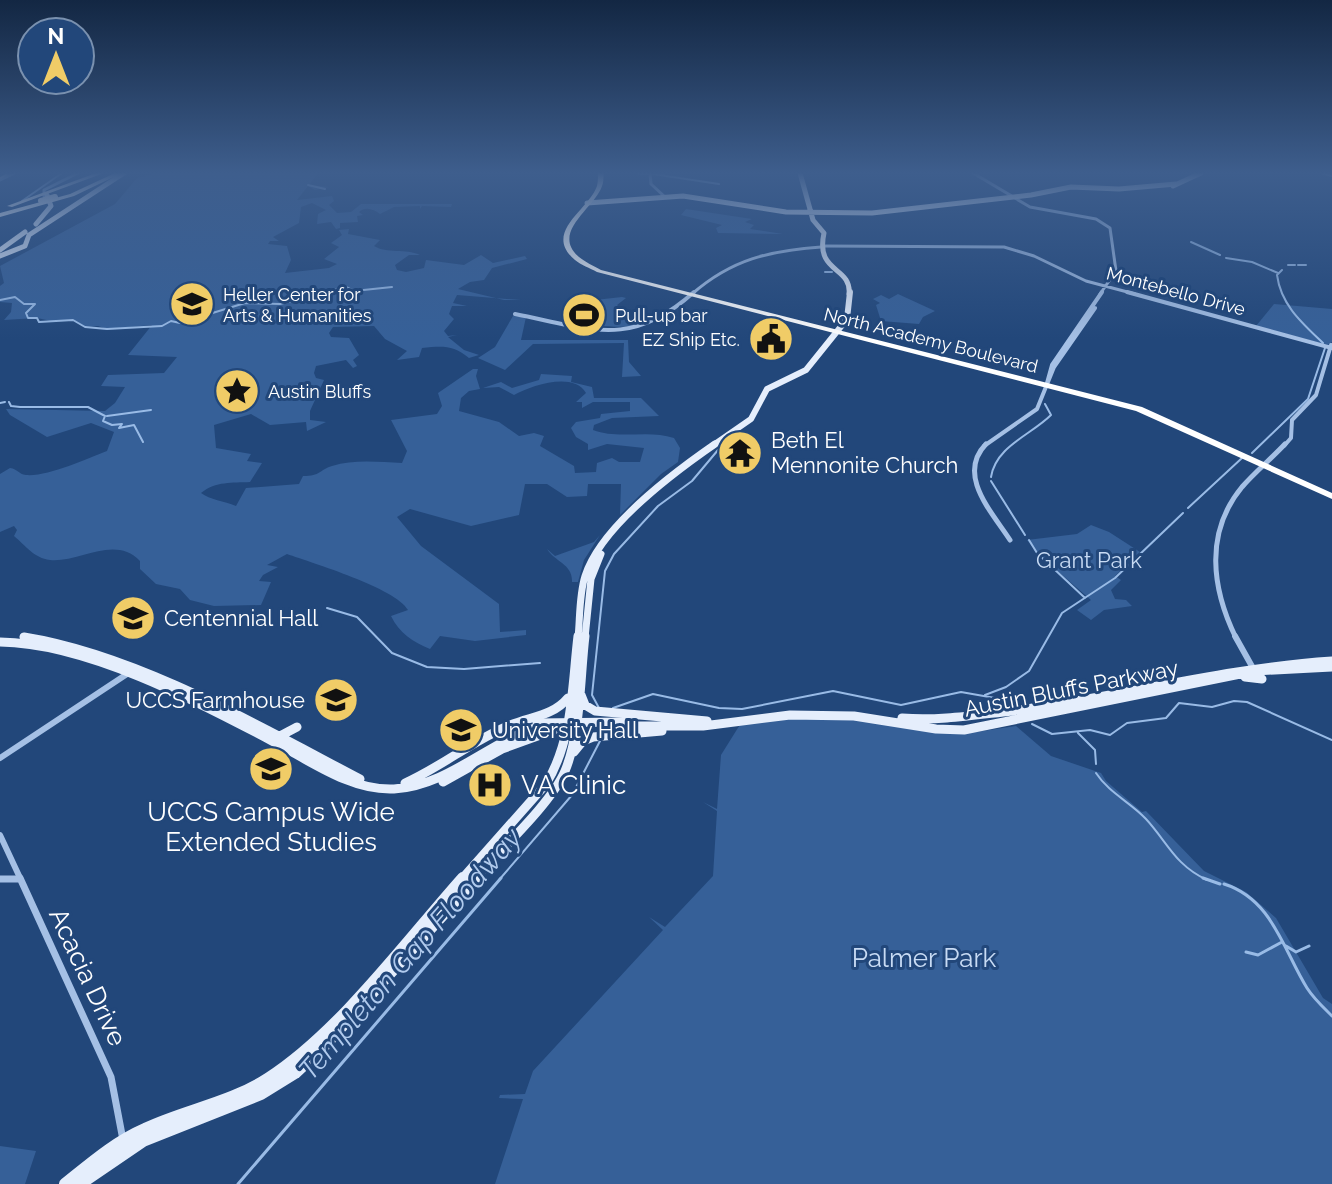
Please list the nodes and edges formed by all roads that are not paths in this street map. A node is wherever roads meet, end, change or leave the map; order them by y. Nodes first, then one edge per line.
1 (32, 228) edge
2 (38, 228) edge
3 (569, 228) edge
4 (572, 228) edge
5 (820, 228) edge
6 (823, 228) edge
7 (1110, 228) edge
8 (826, 230) joint
9 (567, 231) junction
10 (570, 242) junction
11 (822, 246) junction
12 (0, 254) edge
13 (1107, 287) junction
14 (693, 296) junction
15 (516, 314) dead end
16 (840, 333) junction
17 (1331, 346) edge
18 (1046, 384) junction
19 (711, 446) junction
20 (1266, 464) junction
21 (1332, 494) edge
22 (638, 512) junction
23 (610, 536) junction
24 (1010, 540) dead end
25 (593, 571) junction
26 (0, 640) edge
27 (1332, 661) edge
28 (1332, 667) edge
29 (1255, 669) junction
30 (127, 674) junction
31 (575, 692) junction
32 (1035, 710) junction
33 (592, 712) junction
34 (1016, 720) junction
35 (622, 721) junction
36 (705, 723) junction
37 (571, 724) junction
38 (539, 726) junction
39 (594, 736) junction
40 (279, 740) junction
41 (293, 743) junction
42 (566, 756) junction
43 (0, 758) edge
44 (402, 786) junction
45 (0, 835) edge
46 (0, 879) edge
47 (19, 879) junction
48 (123, 1141) junction
49 (65, 1184) edge
50 (80, 1184) edge

1 - 12 main road
2 - 12 main road
3 - 9 highway
4 - 10 highway
5 - 11 main road
6 - 8 main road
7 - 13 street
8 - 11 main road
9 - 10 highway
9 - 14 highway, North Academy Boulevard
10 - 14 highway, North Academy Boulevard
11 - 13 street, Montebello Drive
11 - 14 street, Montebello Drive
11 - 16 main road
13 - 17 street, Montebello Drive
13 - 18 street
14 - 15 street, Montebello Drive
14 - 16 highway, North Academy Boulevard
14 - 16 highway, North Academy Boulevard
16 - 18 highway, North Academy Boulevard
16 - 19 main road
17 - 20 street
18 - 20 highway, North Academy Boulevard
18 - 24 street
19 - 22 main road
19 - 23 main road
20 - 21 highway, North Academy Boulevard
20 - 29 street
22 - 23 main road
22 - 25 main road
23 - 25 main road
23 - 31 main road
25 - 31 main road
26 - 30 main road
26 - 40 main road
27 - 29 main road, Austin Bluffs Parkway
28 - 29 main road, Austin Bluffs Parkway
29 - 32 main road, Austin Bluffs Parkway
29 - 34 main road, Austin Bluffs Parkway
30 - 40 main road
30 - 43 street
31 - 33 main road
31 - 37 main road
31 - 38 main road
32 - 34 main road
32 - 36 main road, Austin Bluffs Parkway
33 - 35 main road
33 - 37 main road
34 - 36 main road, Austin Bluffs Parkway
35 - 36 main road, Austin Bluffs Parkway
35 - 38 main road, Austin Bluffs Parkway, bridge
36 - 39 main road
37 - 38 main road
37 - 38 main road
37 - 39 main road
37 - 42 main road
38 - 42 main road
38 - 44 main road
38 - 44 main road
39 - 42 main road
40 - 41 main road
40 - 41 main road
40 - 44 main road
41 - 44 main road
42 - 48 main road
42 - 50 main road
45 - 47 street, Acacia Drive
46 - 47 street
47 - 48 street, Acacia Drive
48 - 49 main road

